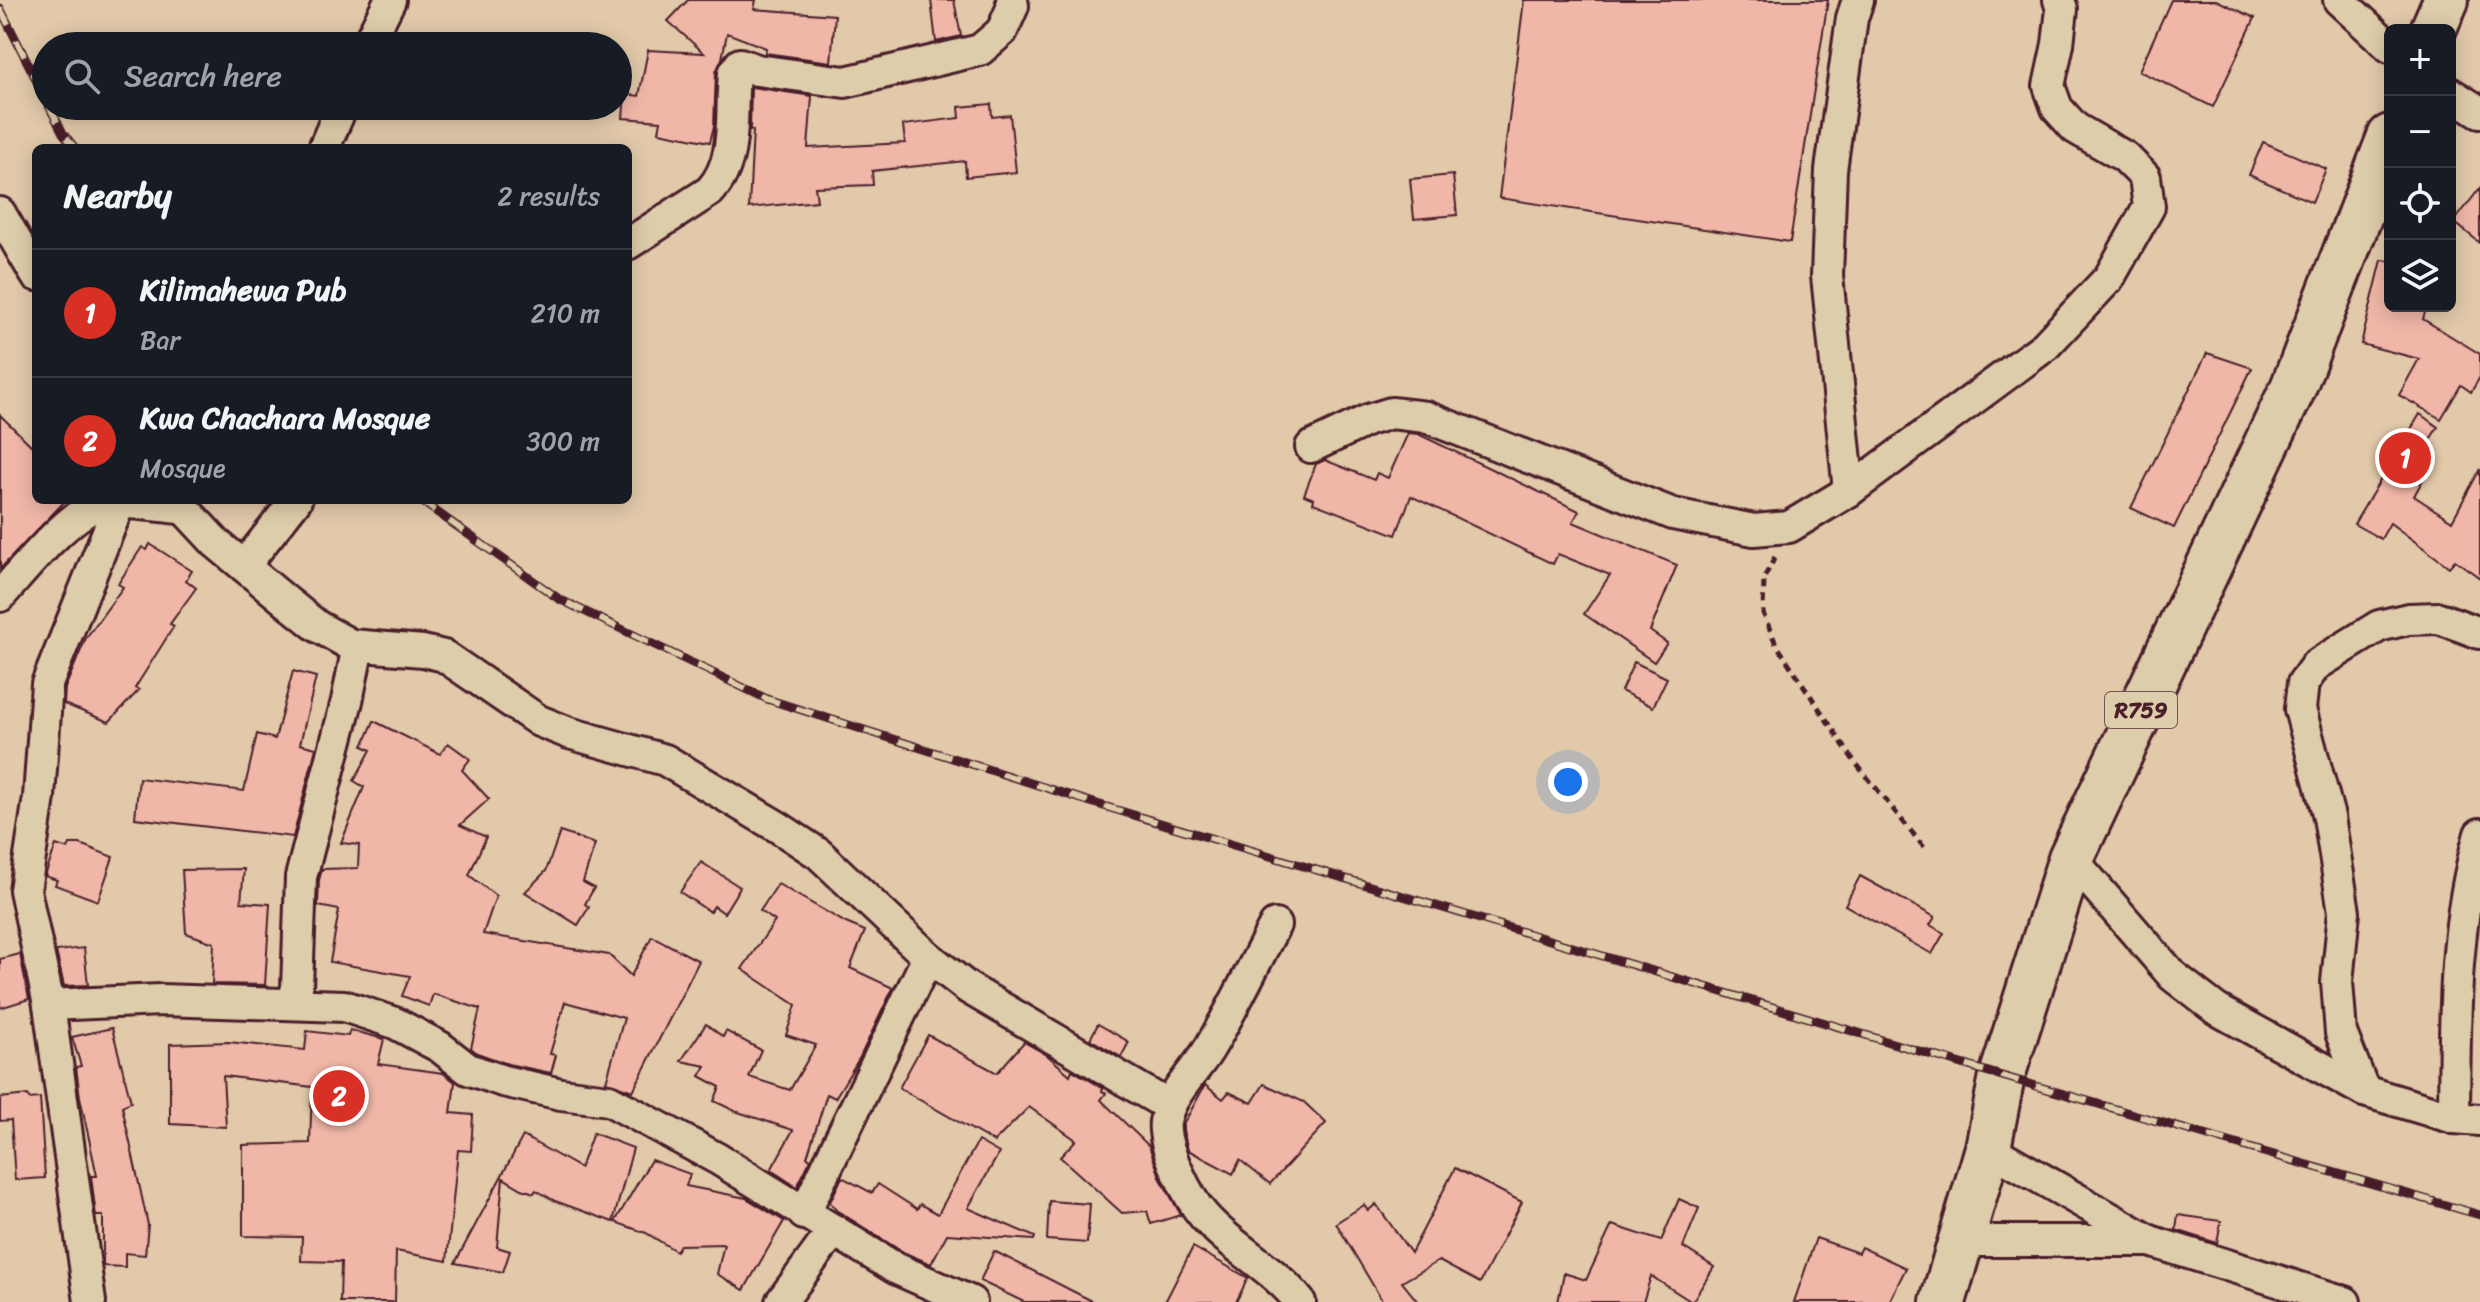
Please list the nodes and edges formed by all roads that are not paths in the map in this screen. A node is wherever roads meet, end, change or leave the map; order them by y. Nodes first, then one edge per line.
1 (390, 0) edge
2 (1012, 0) edge
3 (1858, 0) edge
4 (2059, 0) edge
5 (2339, 0) edge
6 (2446, 0) edge
7 (2436, 24) edge
8 (374, 32) edge
9 (2384, 41) edge
10 (2455, 96) edge
11 (2480, 112) edge
12 (336, 120) edge
13 (326, 144) edge
14 (2384, 153) edge
15 (0, 213) edge
16 (632, 241) edge
17 (32, 268) edge
18 (1311, 447) dead end
19 (1849, 491) junction
20 (102, 504) edge
21 (119, 504) joint
22 (178, 504) edge
23 (293, 504) edge
24 (244, 566) junction
25 (0, 596) edge
26 (2480, 633) edge
27 (358, 646) junction
28 (2480, 834) edge
29 (2071, 858) junction
30 (1275, 925) dead end
31 (928, 957) junction
32 (292, 1004) junction
33 (49, 1005) junction
34 (2364, 1091) junction
35 (1169, 1106) junction
36 (2467, 1119) edge
37 (1988, 1148) junction
38 (804, 1214) junction
39 (834, 1230) junction
40 (1961, 1241) junction
41 (2150, 1241) junction
42 (90, 1302) edge
43 (781, 1302) edge
44 (971, 1302) edge
45 (1300, 1302) edge
46 (1943, 1302) edge
47 (2345, 1302) edge

1 - 8 street
2 - 16 street
3 - 19 street
4 - 19 street
5 - 9 street
6 - 7 main road
10 - 11 street
12 - 13 street
14 - 29 main road, R759
15 - 17 street
18 - 19 street
20 - 25 street
21 - 22 street
21 - 33 street
22 - 24 street
23 - 24 street
24 - 27 street
26 - 34 street
27 - 31 street
27 - 32 street
28 - 36 street
29 - 34 street
29 - 37 main road, R759
30 - 35 street
31 - 35 street
31 - 38 street
32 - 33 street
32 - 38 street
33 - 42 street
34 - 36 street
35 - 45 street
37 - 40 main road, R759
37 - 41 street
38 - 39 street
39 - 43 street
39 - 44 street
40 - 41 street
40 - 46 main road, R759
41 - 47 street

